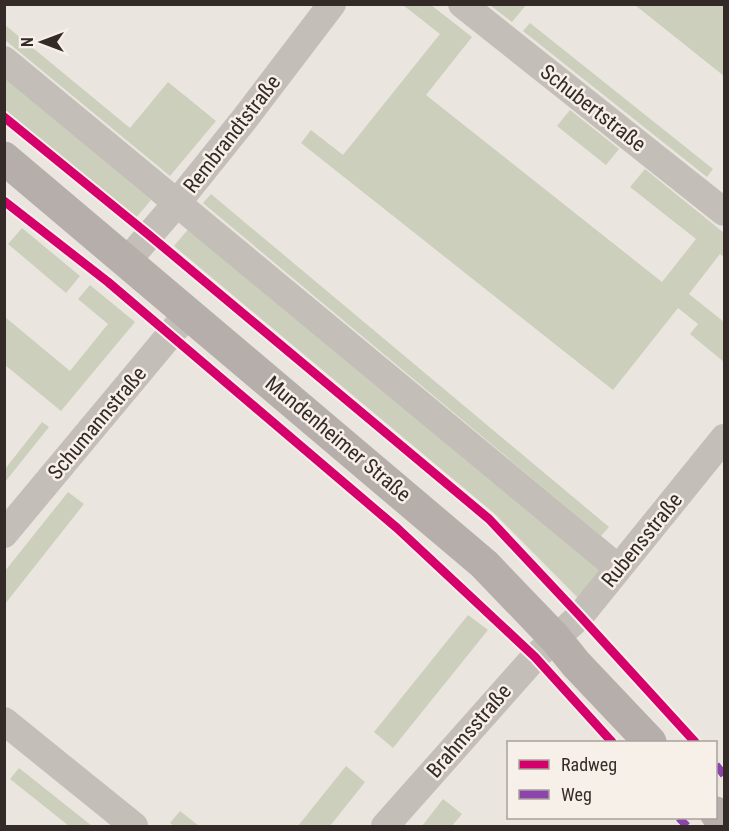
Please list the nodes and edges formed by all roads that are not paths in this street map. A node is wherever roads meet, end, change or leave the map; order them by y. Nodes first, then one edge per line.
1 (462, 4) edge
2 (320, 9) edge
3 (4, 60) edge
4 (4, 158) edge
5 (177, 203) junction
6 (724, 212) edge
7 (127, 261) junction
8 (189, 312) junction
9 (724, 438) edge
10 (4, 534) edge
11 (618, 568) junction
12 (555, 638) junction
13 (4, 721) edge
14 (649, 741) edge
15 (134, 826) edge
16 (386, 826) edge

1 - 6 street, Schubertstraße
2 - 5 street, Rembrandtstraße
3 - 5 street
4 - 7 street, Mundenheimer Straße
5 - 7 street, Rembrandtstraße
5 - 11 street
7 - 8 street, Mundenheimer Straße
8 - 10 street, Schumannstraße
8 - 12 street, Mundenheimer Straße
9 - 11 street, Rubensstraße
11 - 12 street, Rubensstraße
12 - 14 street, Mundenheimer Straße
12 - 16 street, Brahmsstraße
13 - 15 street

